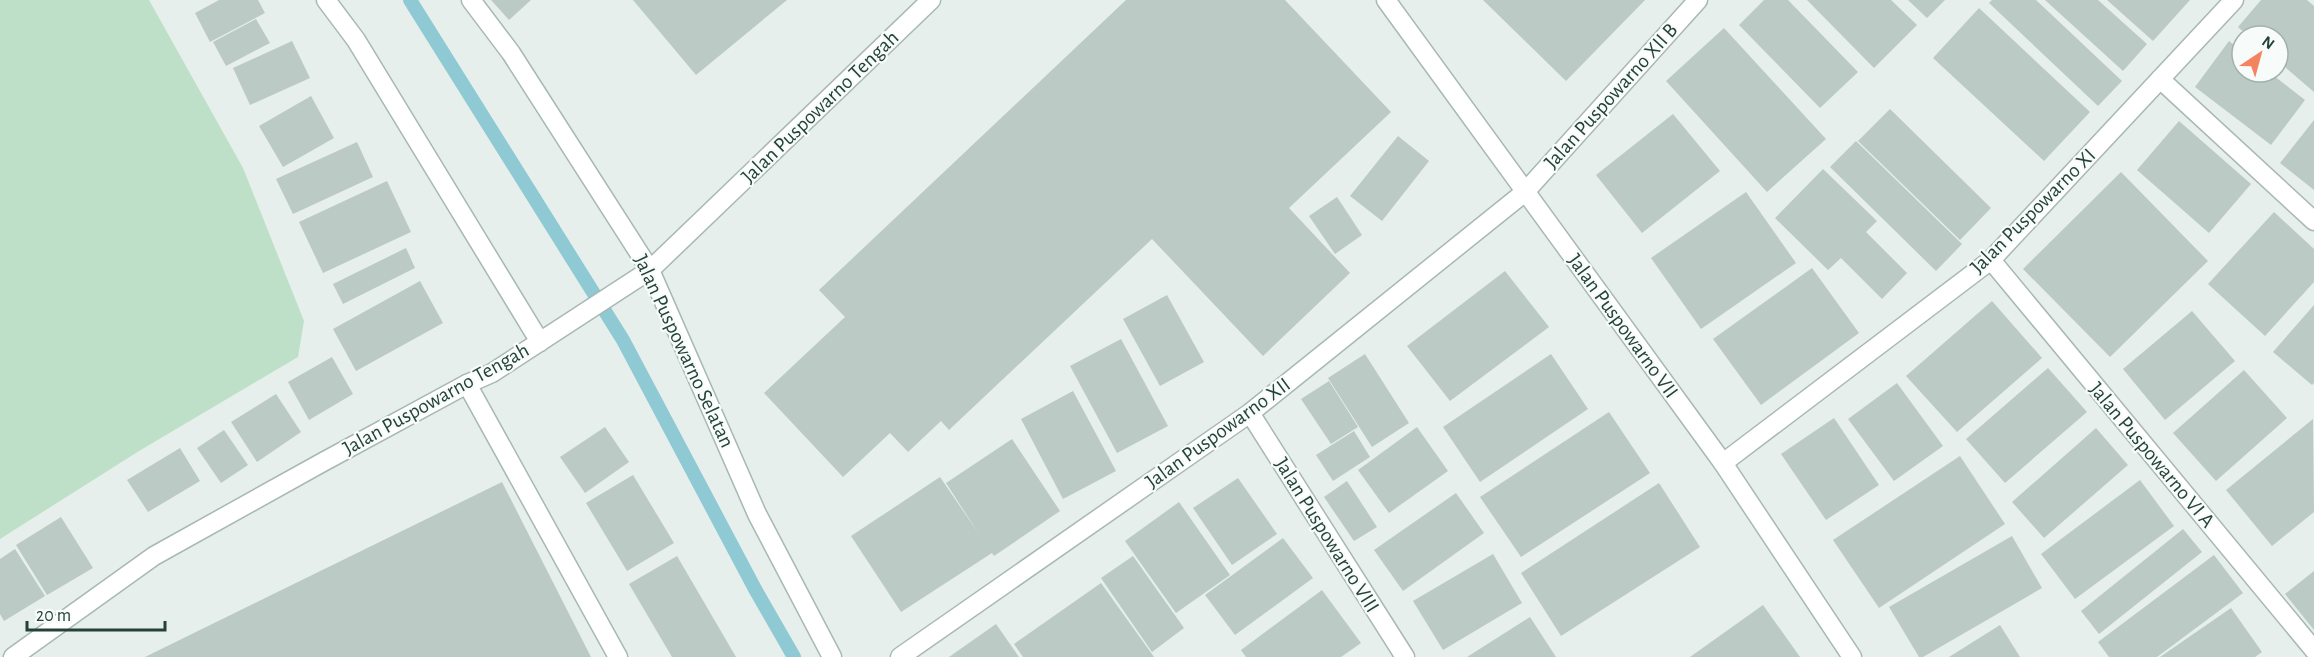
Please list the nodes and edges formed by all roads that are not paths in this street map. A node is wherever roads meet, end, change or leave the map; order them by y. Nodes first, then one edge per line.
1 (326, 0) edge
2 (471, 0) edge
3 (931, 0) edge
4 (1386, 0) edge
5 (1698, 0) edge
6 (2234, 0) edge
7 (2160, 79) junction
8 (1525, 192) junction
9 (2314, 221) edge
10 (1991, 260) junction
11 (651, 270) junction
12 (540, 342) junction
13 (467, 384) junction
14 (1250, 413) junction
15 (1723, 463) junction
16 (2314, 650) edge
17 (13, 657) edge
18 (618, 657) edge
19 (831, 657) edge
20 (900, 657) edge
21 (1405, 657) edge
22 (1852, 657) edge

1 - 12 street
2 - 11 street, Jalan Puspowarno Selatan
3 - 11 street, Jalan Puspowarno Tengah
4 - 8 street, Jalan Puspowarno VII
5 - 8 street, Jalan Puspowarno XII B
6 - 7 street, Jalan Puspowarno XI
7 - 9 street
7 - 10 street, Jalan Puspowarno XI
8 - 14 street, Jalan Puspowarno XII
8 - 15 street, Jalan Puspowarno VII
10 - 15 street, Jalan Puspowarno XI
10 - 16 street, Jalan Puspowarno VI A
11 - 12 street, Jalan Puspowarno Tengah
11 - 19 street, Jalan Puspowarno Selatan
12 - 13 street, Jalan Puspowarno Tengah
13 - 17 street, Jalan Puspowarno Tengah
13 - 18 street
14 - 20 street, Jalan Puspowarno XII
14 - 21 street, Jalan Puspowarno VIII
15 - 22 street, Jalan Puspowarno VII

